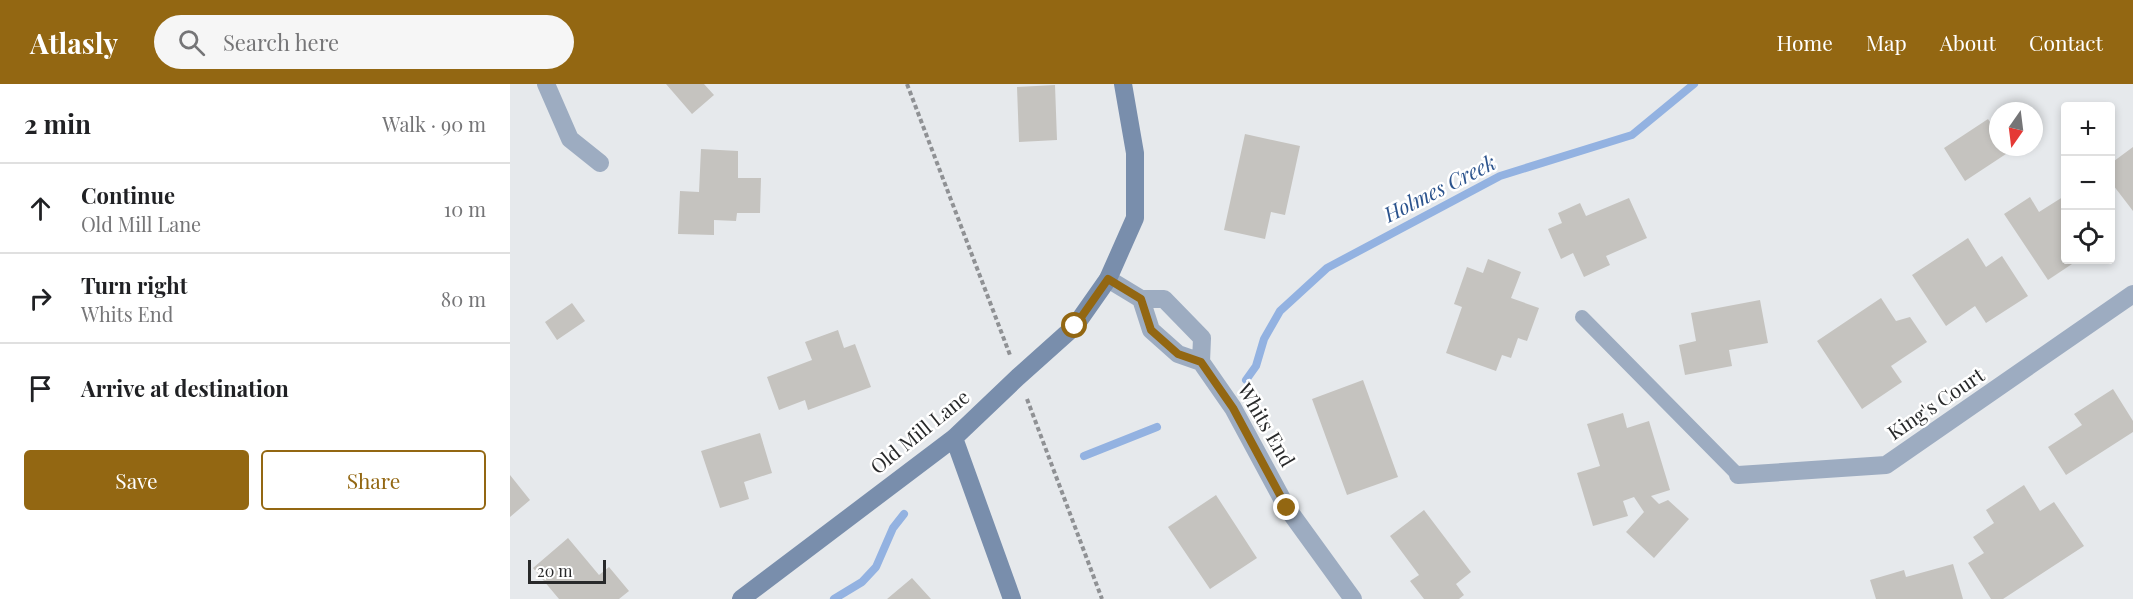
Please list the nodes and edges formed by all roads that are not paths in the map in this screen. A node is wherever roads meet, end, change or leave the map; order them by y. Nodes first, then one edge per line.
1 (546, 84) edge
2 (1123, 84) edge
3 (600, 163) dead end
4 (1108, 279) junction
5 (2133, 294) edge
6 (1141, 299) junction
7 (1582, 317) dead end
8 (1201, 362) junction
9 (954, 438) junction
10 (1738, 475) joint
11 (741, 599) edge
12 (1012, 599) edge
13 (1353, 599) edge

1 - 3 street
2 - 4 main road, Old Mill Lane
4 - 6 street, Whits End
4 - 9 main road, Old Mill Lane
5 - 10 street, King's Court
6 - 8 street
6 - 8 street, Whits End
7 - 10 lane
8 - 13 street, Whits End
9 - 11 main road, Old Mill Lane
9 - 12 main road

